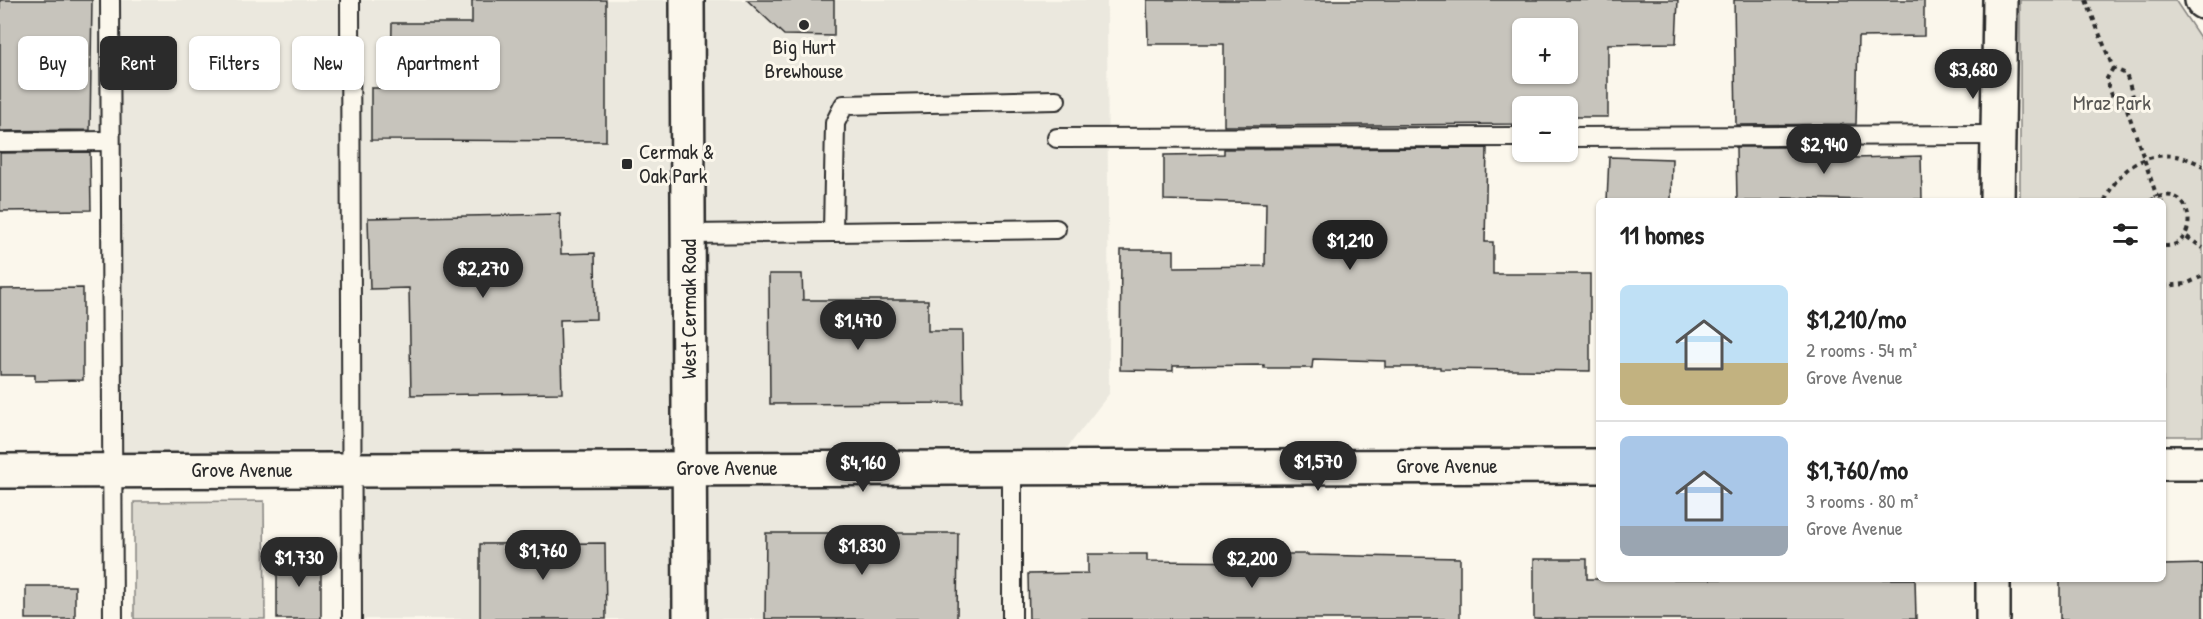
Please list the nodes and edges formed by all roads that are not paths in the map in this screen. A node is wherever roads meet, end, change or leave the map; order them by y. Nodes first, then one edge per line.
1 (110, 0) edge
2 (350, 0) edge
3 (687, 0) edge
4 (2000, 0) edge
5 (1056, 100) dead end
6 (1998, 135) junction
7 (1578, 136) edge
8 (1512, 137) edge
9 (1057, 138) dead end
10 (0, 141) edge
11 (110, 141) junction
12 (1997, 198) edge
13 (1056, 230) dead end
14 (833, 232) junction
15 (688, 234) junction
16 (2166, 463) edge
17 (2203, 463) edge
18 (1596, 466) edge
19 (1024, 467) junction
20 (689, 468) junction
21 (112, 470) junction
22 (351, 470) junction
23 (0, 471) edge
24 (1993, 582) edge
25 (112, 619) edge
26 (352, 619) edge
27 (690, 619) edge
28 (1012, 619) edge
29 (1993, 619) edge

1 - 11 lane
2 - 22 lane
3 - 15 street, West Cermak Road
4 - 6 street
5 - 14 lane
6 - 7 lane
6 - 12 street
8 - 9 lane
10 - 11 lane
11 - 21 lane
13 - 14 lane
14 - 15 lane
15 - 20 street, West Cermak Road
16 - 17 street
18 - 19 street, Grove Avenue
19 - 20 street, Grove Avenue
19 - 28 lane
20 - 22 street, Grove Avenue
20 - 27 street, West Cermak Road
21 - 22 street, Grove Avenue
21 - 23 street, Grove Avenue
21 - 25 lane
22 - 26 lane
24 - 29 street

